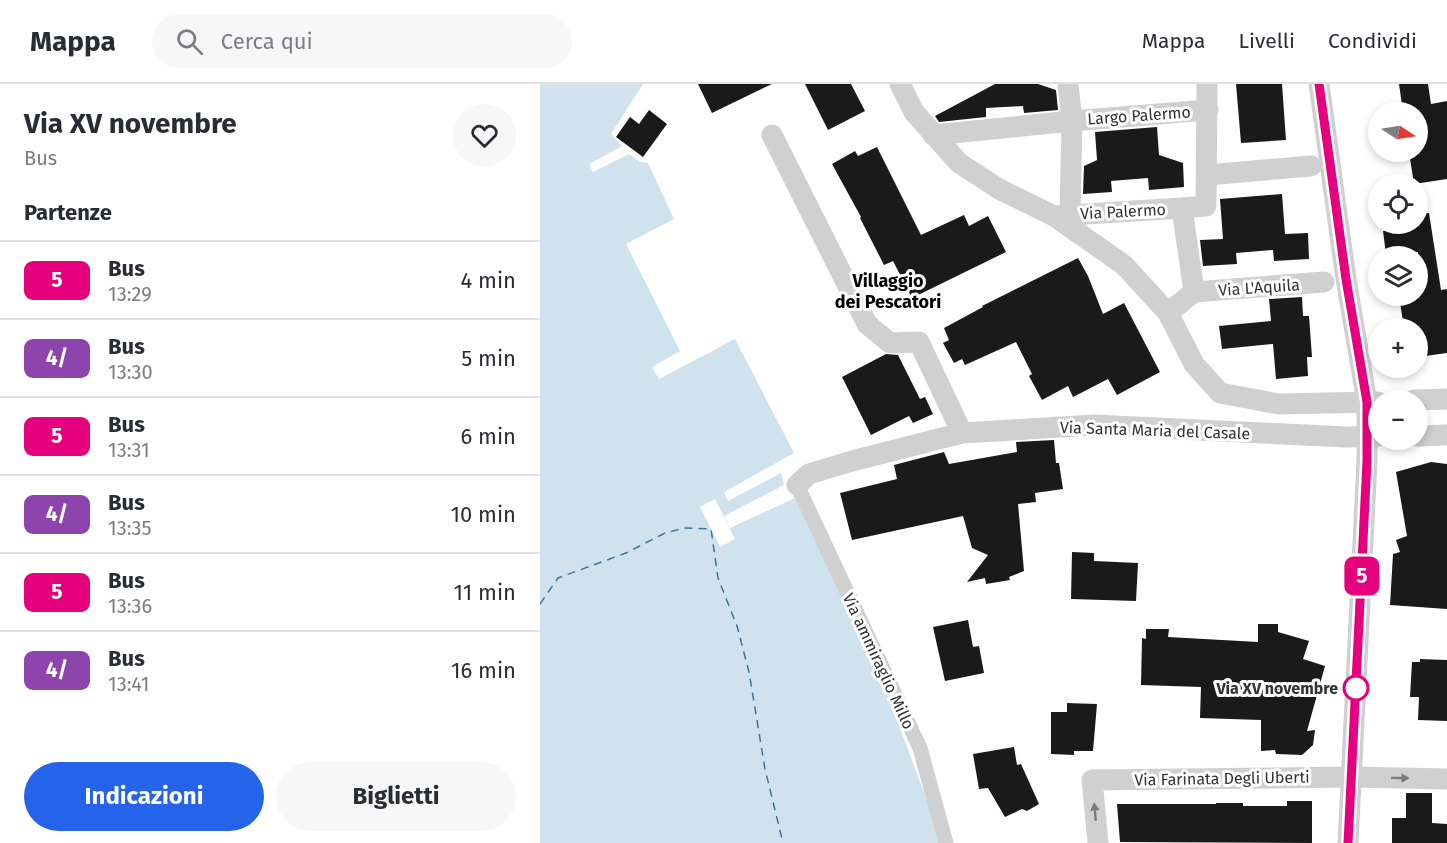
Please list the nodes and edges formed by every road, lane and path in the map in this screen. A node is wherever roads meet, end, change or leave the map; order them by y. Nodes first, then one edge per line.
1 (900, 84) edge
2 (1068, 84) edge
3 (1207, 84) edge
4 (1319, 84) edge
5 (1208, 110) junction
6 (1072, 121) junction
7 (772, 135) dead end
8 (933, 135) junction
9 (1311, 166) dead end
10 (1207, 175) junction
11 (1182, 208) junction
12 (1062, 215) junction
13 (1324, 282) dead end
14 (1194, 292) junction
15 (1168, 313) junction
16 (1370, 390) edge
17 (1447, 399) edge
18 (1428, 400) edge
19 (1368, 402) edge
20 (962, 433) junction
21 (1447, 435) edge
22 (1368, 436) edge
23 (1428, 436) edge
24 (1368, 450) edge
25 (796, 485) joint
26 (1352, 777) junction
27 (1447, 779) edge
28 (946, 843) edge
29 (1098, 843) edge
30 (1348, 843) edge

1 - 8 street, Via Palermo
2 - 6 street, Largo Palermo
3 - 5 street, Largo Palermo
4 - 16 street
5 - 6 street, Largo Palermo
5 - 10 street, Largo Palermo
6 - 8 street
6 - 12 street
7 - 20 street
8 - 12 street, Via Palermo
9 - 10 street
10 - 11 street, Largo Palermo
11 - 12 street, Via Palermo
11 - 14 street, Via Palermo
12 - 15 street, Via Palermo
13 - 14 street, Via L'Aquila
14 - 15 street
15 - 19 street, Via Palermo
17 - 18 street
20 - 22 street, Via Santa Maria del Casale
20 - 25 street, Via Santa Maria del Casale
21 - 23 street
24 - 26 street, bridge
25 - 28 street, Via ammiraglio Millo
26 -> 27 street
29 -> 26 street, Via Farinata Degli Uberti
26 - 30 street

